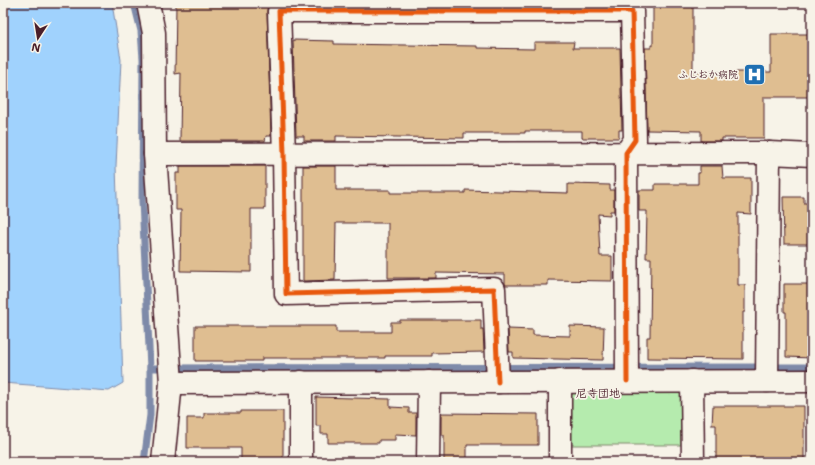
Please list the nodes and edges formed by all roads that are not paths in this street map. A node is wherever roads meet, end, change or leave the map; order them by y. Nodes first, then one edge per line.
1 (148, 3) edge
2 (626, 153) junction
3 (769, 153) junction
4 (155, 154) junction
5 (284, 154) junction
6 (812, 155) edge
7 (497, 371) junction
8 (627, 372) junction
9 (767, 372) junction
10 (170, 373) junction
11 (692, 381) junction
12 (812, 381) edge
13 (301, 382) junction
14 (429, 382) junction
15 (560, 382) junction
16 (163, 462) edge
17 (301, 462) edge
18 (428, 462) edge
19 (560, 462) edge
20 (693, 462) edge

1 - 4 street
2 - 3 street
2 - 5 street
2 - 5 street
2 - 8 street
3 - 6 street
3 - 9 street
4 - 5 street
4 - 10 street
5 - 7 street
7 - 14 street
7 - 15 street
8 - 11 street
8 - 15 street
9 - 11 street
9 - 12 street
10 - 13 street
10 - 16 street
11 - 20 street
13 - 14 street
13 - 17 street
14 - 18 street
15 - 19 street

